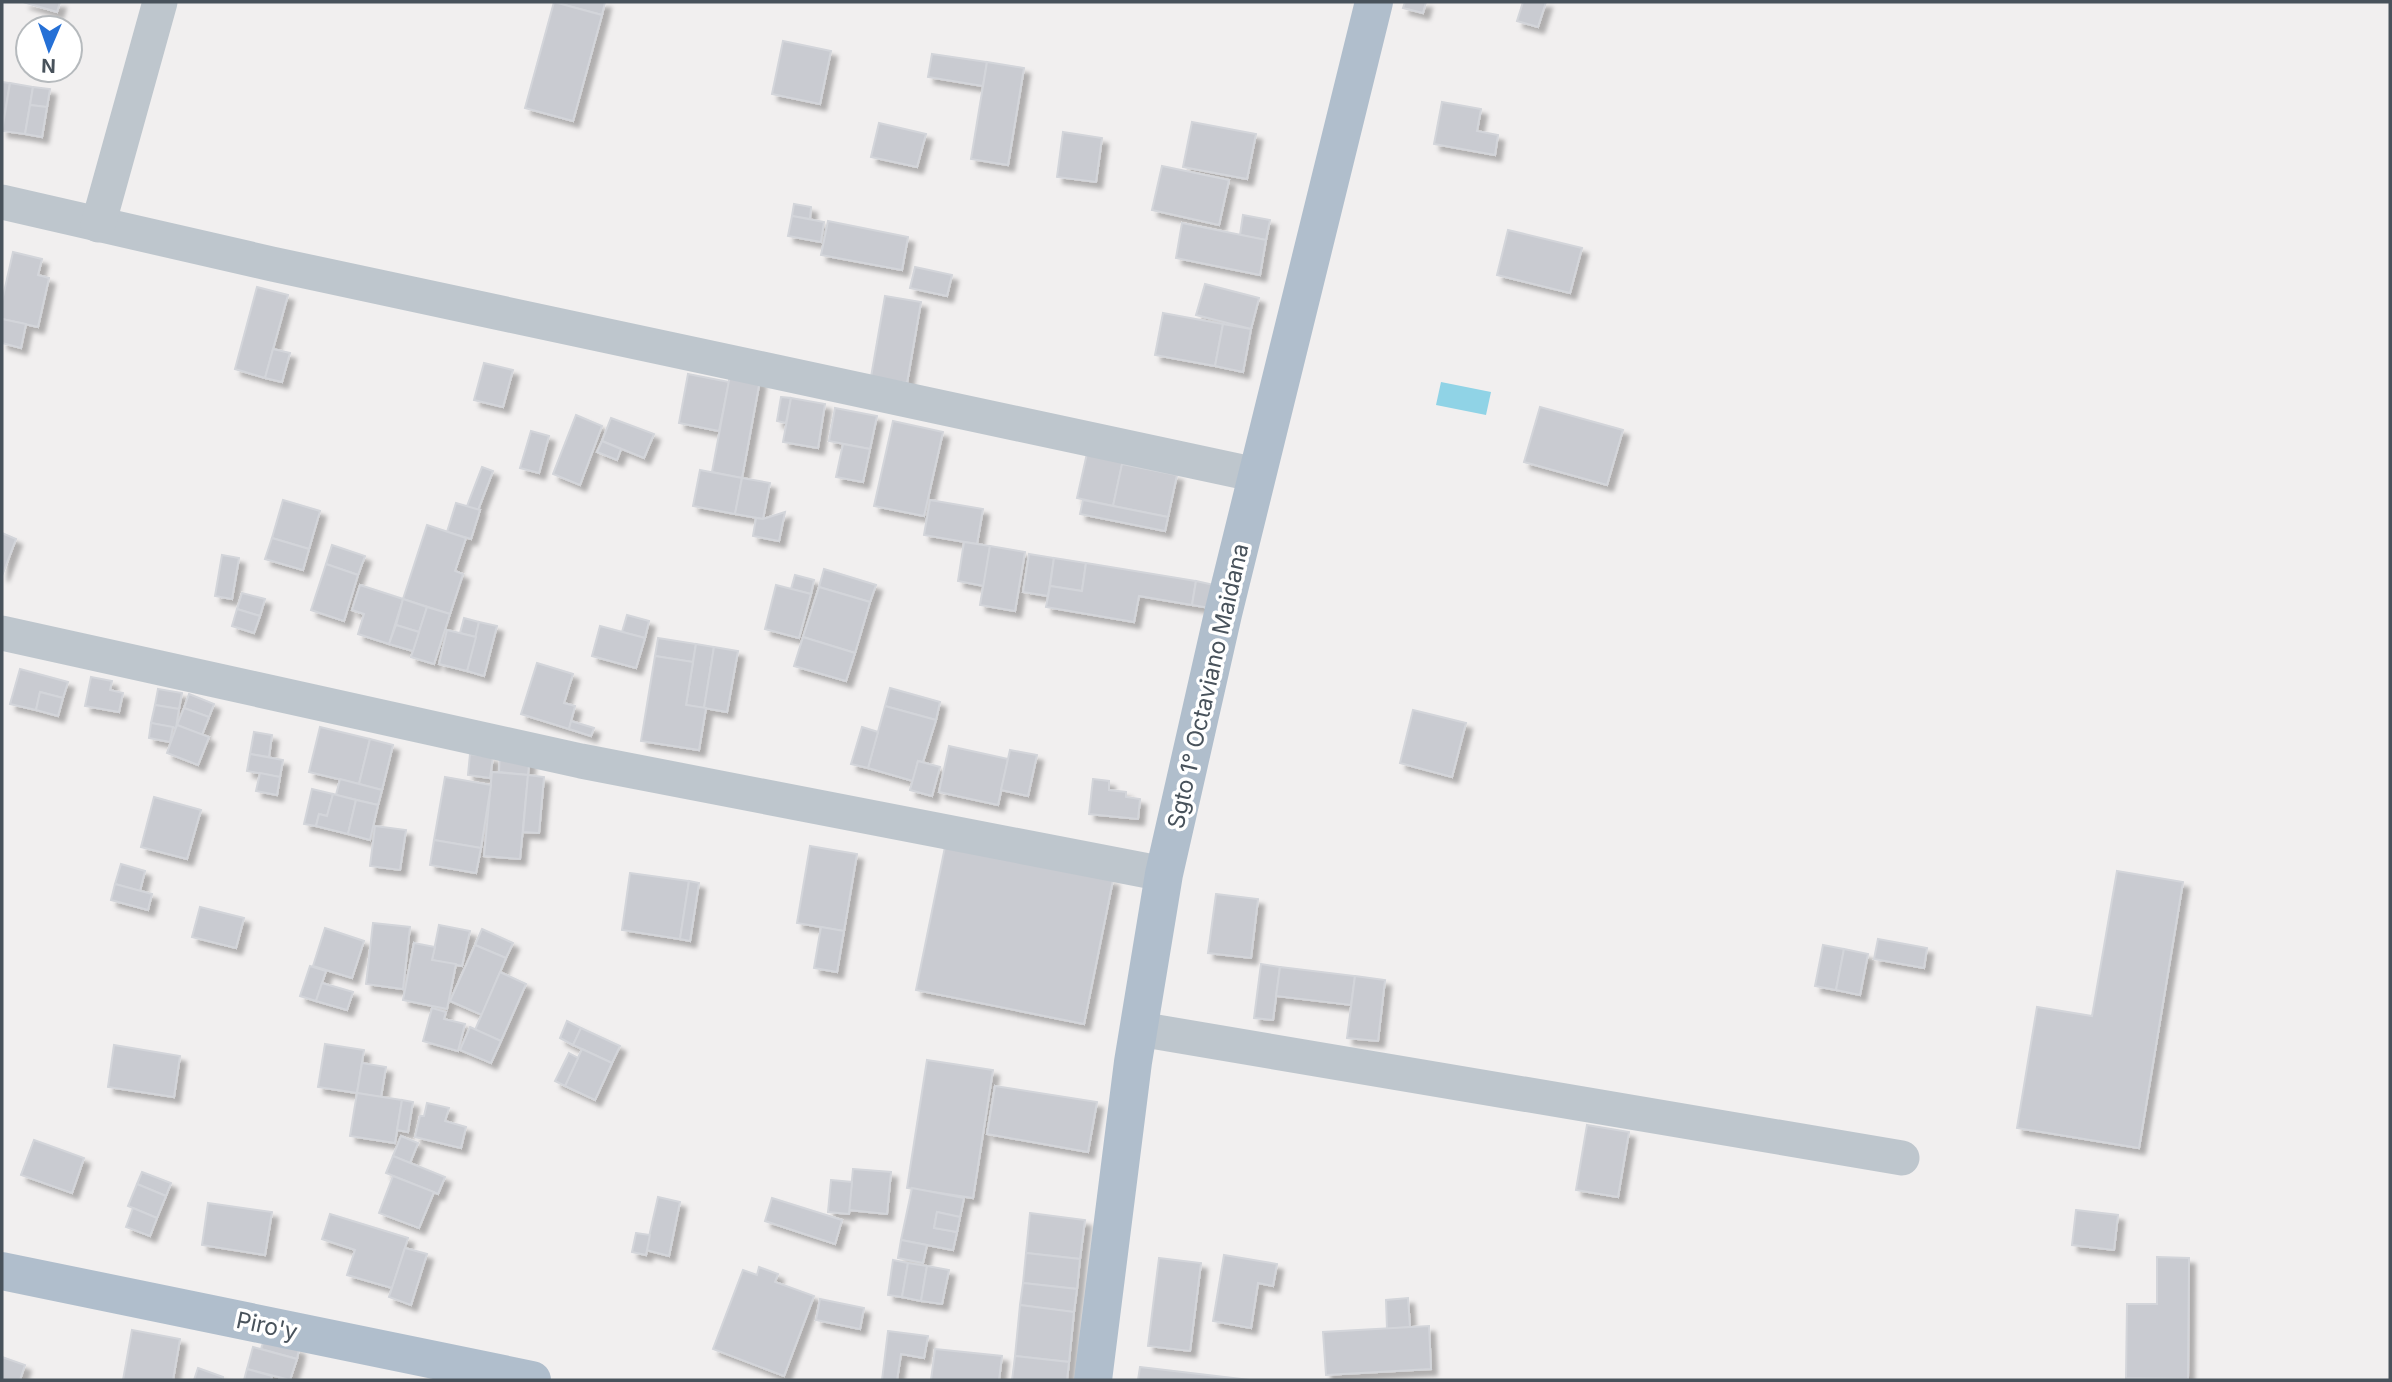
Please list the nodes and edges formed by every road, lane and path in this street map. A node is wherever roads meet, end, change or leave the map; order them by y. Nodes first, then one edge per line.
1 (160, 2) edge
2 (1374, 2) edge
3 (2, 202) edge
4 (98, 225) junction
5 (1257, 475) junction
6 (2, 633) edge
7 (1164, 874) junction
8 (1139, 1029) junction
9 (1902, 1158) dead end
10 (2, 1271) edge
11 (532, 1380) edge
12 (1094, 1380) edge

1 - 4 street
2 - 5 main road, Sgto 1° Octaviano Maidana
3 - 4 street
4 - 5 street
5 - 7 main road, Sgto 1° Octaviano Maidana
6 - 7 street
7 - 8 main road, Sgto 1° Octaviano Maidana
8 - 9 street
8 - 12 main road, Sgto 1° Octaviano Maidana
10 - 11 main road, Piro'y

